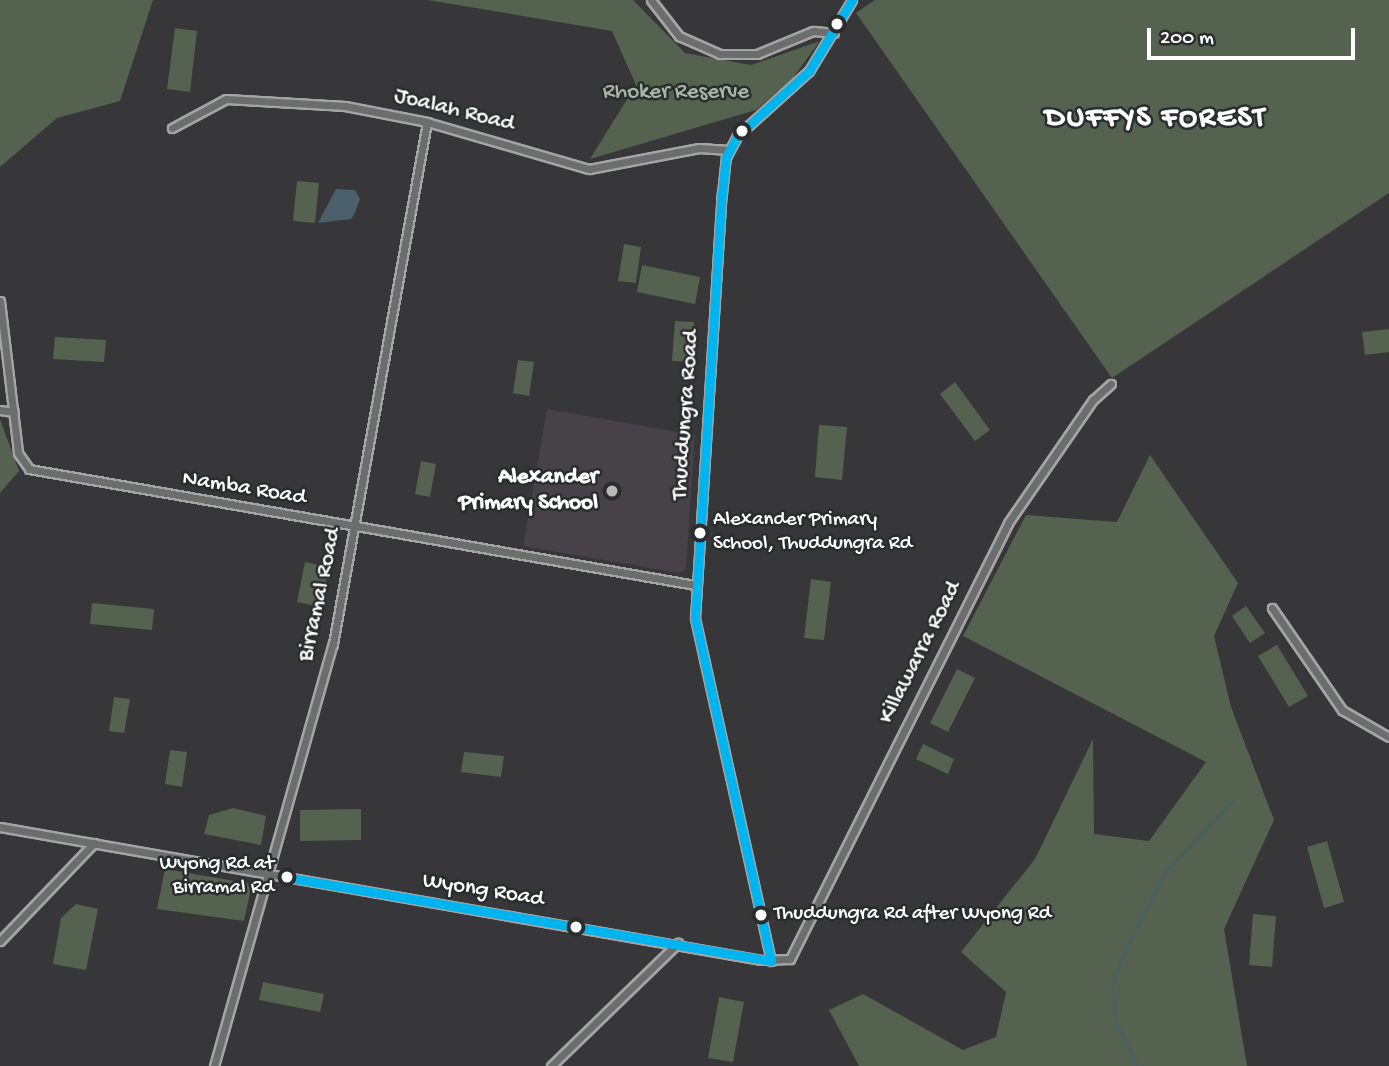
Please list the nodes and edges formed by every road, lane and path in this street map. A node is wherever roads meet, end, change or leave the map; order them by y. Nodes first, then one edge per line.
1 (651, 0) edge
2 (852, 0) edge
3 (834, 33) junction
4 (426, 122) junction
5 (172, 128) dead end
6 (729, 150) junction
7 (0, 302) edge
8 (1111, 384) dead end
9 (0, 410) edge
10 (14, 412) junction
11 (355, 527) junction
12 (695, 585) junction
13 (1272, 608) dead end
14 (1389, 737) edge
15 (0, 827) edge
16 (93, 843) junction
17 (265, 874) junction
18 (0, 941) edge
19 (678, 943) junction
20 (792, 956) joint
21 (771, 961) junction
22 (214, 1066) edge
23 (551, 1066) edge

1 - 3 street
2 - 3 street
3 - 6 street
4 - 5 street, Joalah Road
4 - 6 street, Joalah Road
4 - 11 street, Birramal Road
6 - 12 street, Thuddungra Road
7 - 10 street, Namba Road
8 - 20 street, Killawarra Road
9 - 10 street
10 - 11 street, Namba Road
11 - 12 street, Namba Road
11 - 17 street, Birramal Road
12 - 21 street, Thuddungra Road
13 - 14 street
15 - 16 street, Wyong Road
16 - 17 street, Wyong Road
16 - 18 street
17 - 19 street, Wyong Road
17 - 22 street, Birramal Road
19 - 21 street, Wyong Road
19 - 23 street
20 - 21 street, Wyong Road

